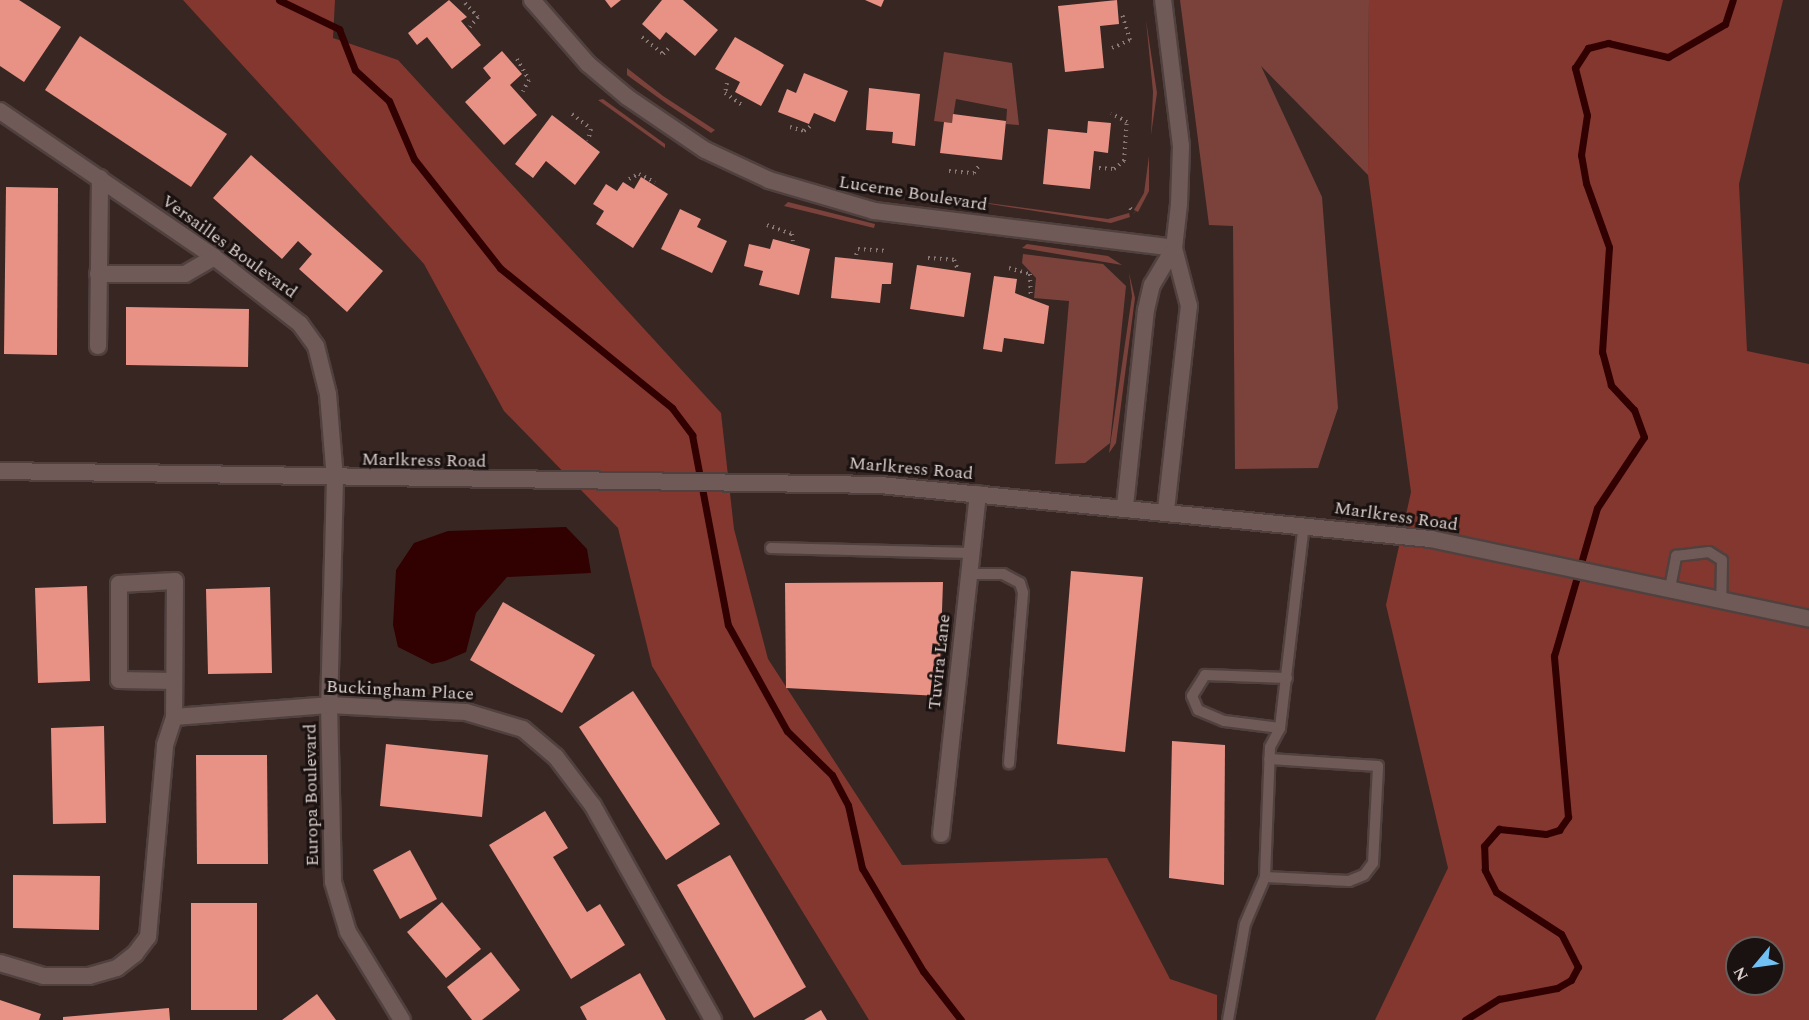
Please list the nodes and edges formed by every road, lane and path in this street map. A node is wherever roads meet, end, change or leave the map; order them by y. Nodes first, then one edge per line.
1 (532, 0) edge
2 (1163, 0) edge
3 (465, 3) dead end
4 (1122, 13) dead end
5 (470, 27) dead end
6 (642, 37) dead end
7 (670, 47) dead end
8 (1112, 48) dead end
9 (517, 59) dead end
10 (728, 83) dead end
11 (523, 91) dead end
12 (742, 105) dead end
13 (0, 111) edge
14 (1112, 113) dead end
15 (572, 114) dead end
16 (812, 125) dead end
17 (790, 127) dead end
18 (588, 141) dead end
19 (980, 164) dead end
20 (1099, 168) dead end
21 (949, 171) dead end
22 (100, 178) junction
23 (629, 179) dead end
24 (656, 182) dead end
25 (1130, 208) dead end
26 (1134, 213) dead end
27 (767, 225) dead end
28 (793, 241) dead end
29 (1174, 248) junction
30 (884, 251) dead end
31 (856, 255) dead end
32 (214, 257) junction
33 (928, 258) dead end
34 (957, 267) dead end
35 (1009, 268) dead end
36 (98, 274) junction
37 (1031, 298) dead end
38 (98, 346) dead end
39 (0, 471) edge
40 (335, 480) junction
41 (978, 494) junction
42 (1125, 506) junction
43 (1166, 510) junction
44 (1304, 524) junction
45 (771, 548) dead end
46 (971, 553) junction
47 (969, 574) junction
48 (1670, 588) junction
49 (1721, 599) junction
50 (1809, 619) edge
51 (1287, 678) junction
52 (174, 681) junction
53 (329, 705) junction
54 (174, 717) junction
55 (1280, 728) junction
56 (1269, 759) junction
57 (1009, 763) dead end
58 (941, 834) dead end
59 (1264, 877) junction
60 (0, 963) edge
61 (402, 1020) edge
62 (713, 1020) edge
63 (1228, 1020) edge

1 - 29 street, Lucerne Boulevard
2 - 29 street
3 - 5 path
4 - 8 path
6 - 7 path
9 - 11 path
10 - 12 path
13 - 22 street, Versailles Boulevard
14 - 20 path
15 - 18 path
16 - 17 path
19 - 21 path
22 - 32 street, Versailles Boulevard
22 - 36 street
23 - 24 path
25 - 26 path
27 - 28 path
29 - 42 street
29 - 43 street
30 - 31 path
32 - 36 street
32 - 40 street, Versailles Boulevard
33 - 34 path
35 - 37 path
36 - 38 street
39 - 40 street, Marlkress Road
40 - 41 street, Marlkress Road
40 - 53 street, Europa Boulevard
41 - 42 street, Marlkress Road
41 - 46 street, Tuvira Lane
42 - 43 street, Marlkress Road
43 - 44 street, Marlkress Road
44 - 48 street, Marlkress Road
44 - 51 lane
45 - 46 lane
46 - 47 street, Tuvira Lane
47 - 57 lane
47 - 58 street, Tuvira Lane
48 - 49 street, Marlkress Road
48 - 49 lane
49 - 50 street, Marlkress Road
51 - 55 lane
51 - 55 lane
52 - 52 street
52 - 54 street
53 - 54 street, Buckingham Place
53 - 61 street, Europa Boulevard
53 - 62 street, Buckingham Place
54 - 60 street
55 - 56 lane
56 - 59 lane
56 - 59 lane
59 - 63 lane

